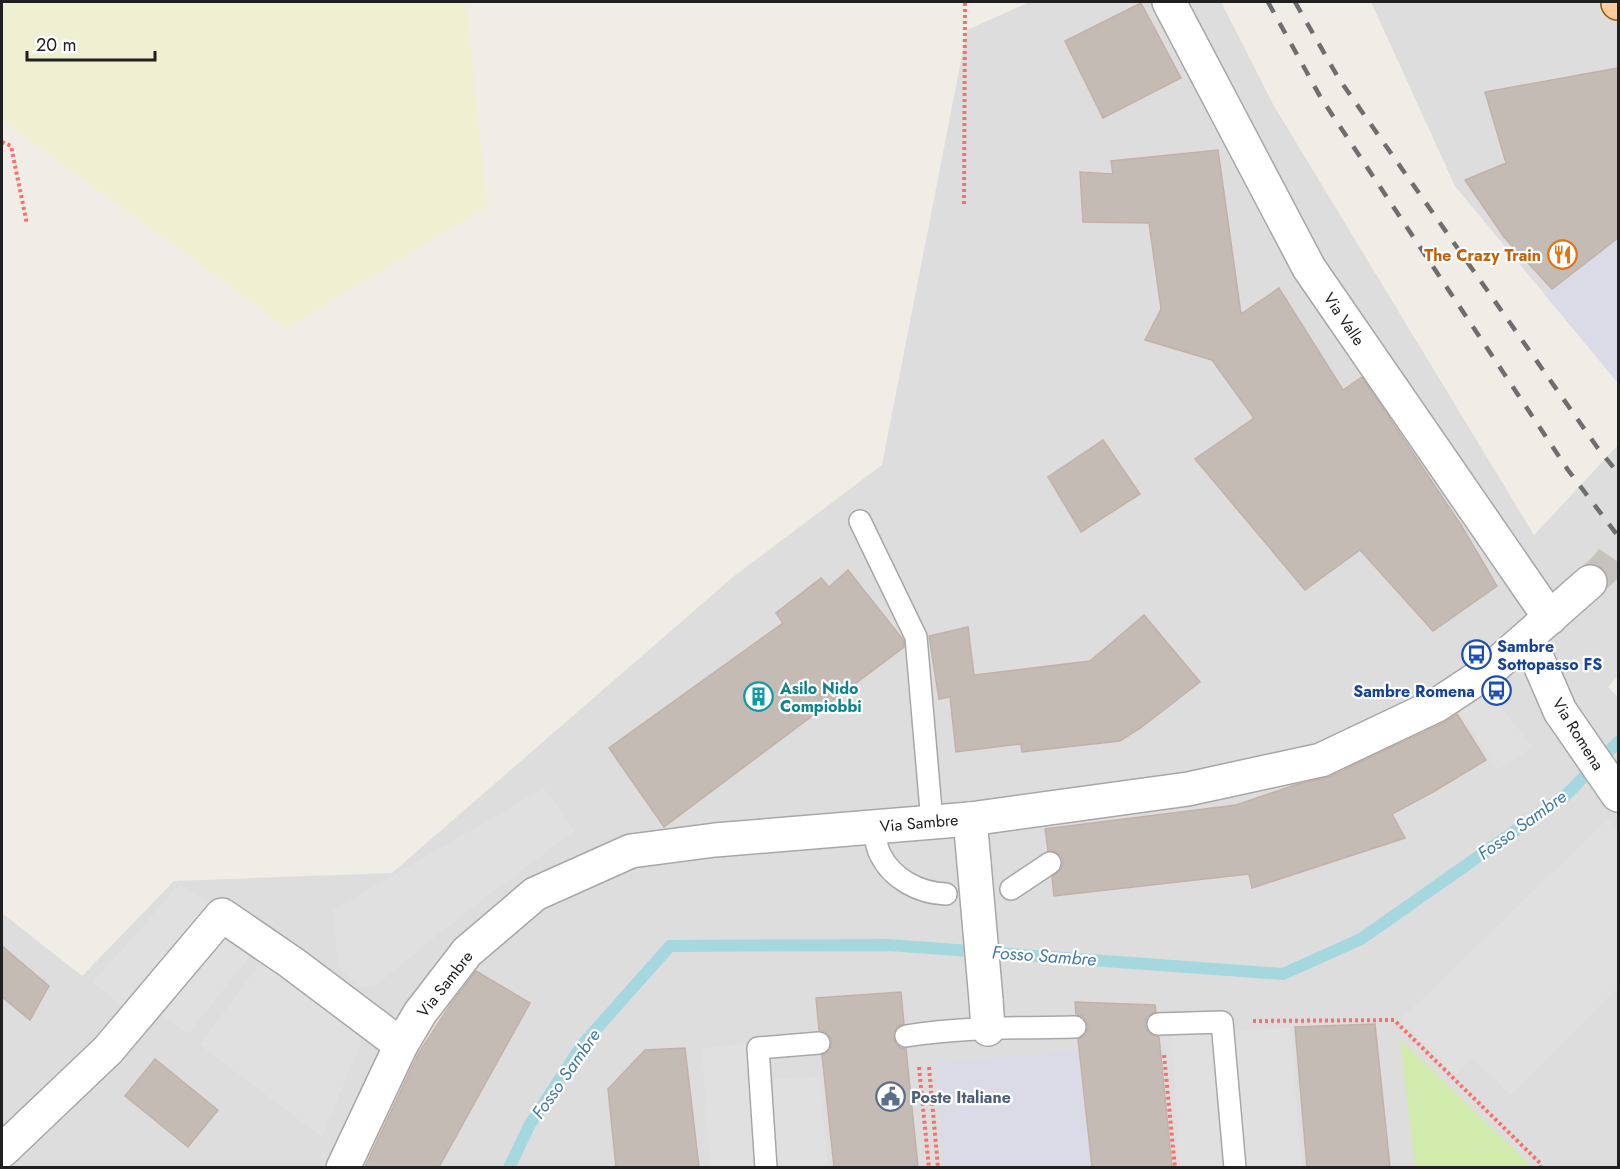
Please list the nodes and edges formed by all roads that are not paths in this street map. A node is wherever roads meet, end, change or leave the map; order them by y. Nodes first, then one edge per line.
1 (1169, 2) edge
2 (860, 521) dead end
3 (1590, 582) tunnel mouth
4 (1539, 627) junction
5 (1616, 793) edge
6 (970, 819) junction
7 (932, 822) junction
8 (873, 826) junction
9 (1050, 863) dead end
10 (1011, 889) dead end
11 (946, 894) dead end
12 (987, 1015) junction
13 (1159, 1024) road end
14 (1075, 1027) dead end
15 (906, 1036) dead end
16 (819, 1043) dead end
17 (401, 1046) junction
18 (2, 1151) edge
19 (343, 1167) edge
20 (766, 1167) edge
21 (1235, 1167) edge

1 - 4 street, Via Valle
2 - 7 lane
3 - 4 street, Via Sambre
4 - 5 street, Via Romena
4 - 6 street, Via Sambre
6 - 7 street, Via Sambre
6 - 12 street, bridge
7 - 8 street, Via Sambre
8 - 11 lane
8 - 17 street, Via Sambre
9 - 10 lane
12 - 14 lane
12 - 15 lane
13 - 21 lane
16 - 20 lane
17 - 18 street
17 - 19 street, Via Sambre

